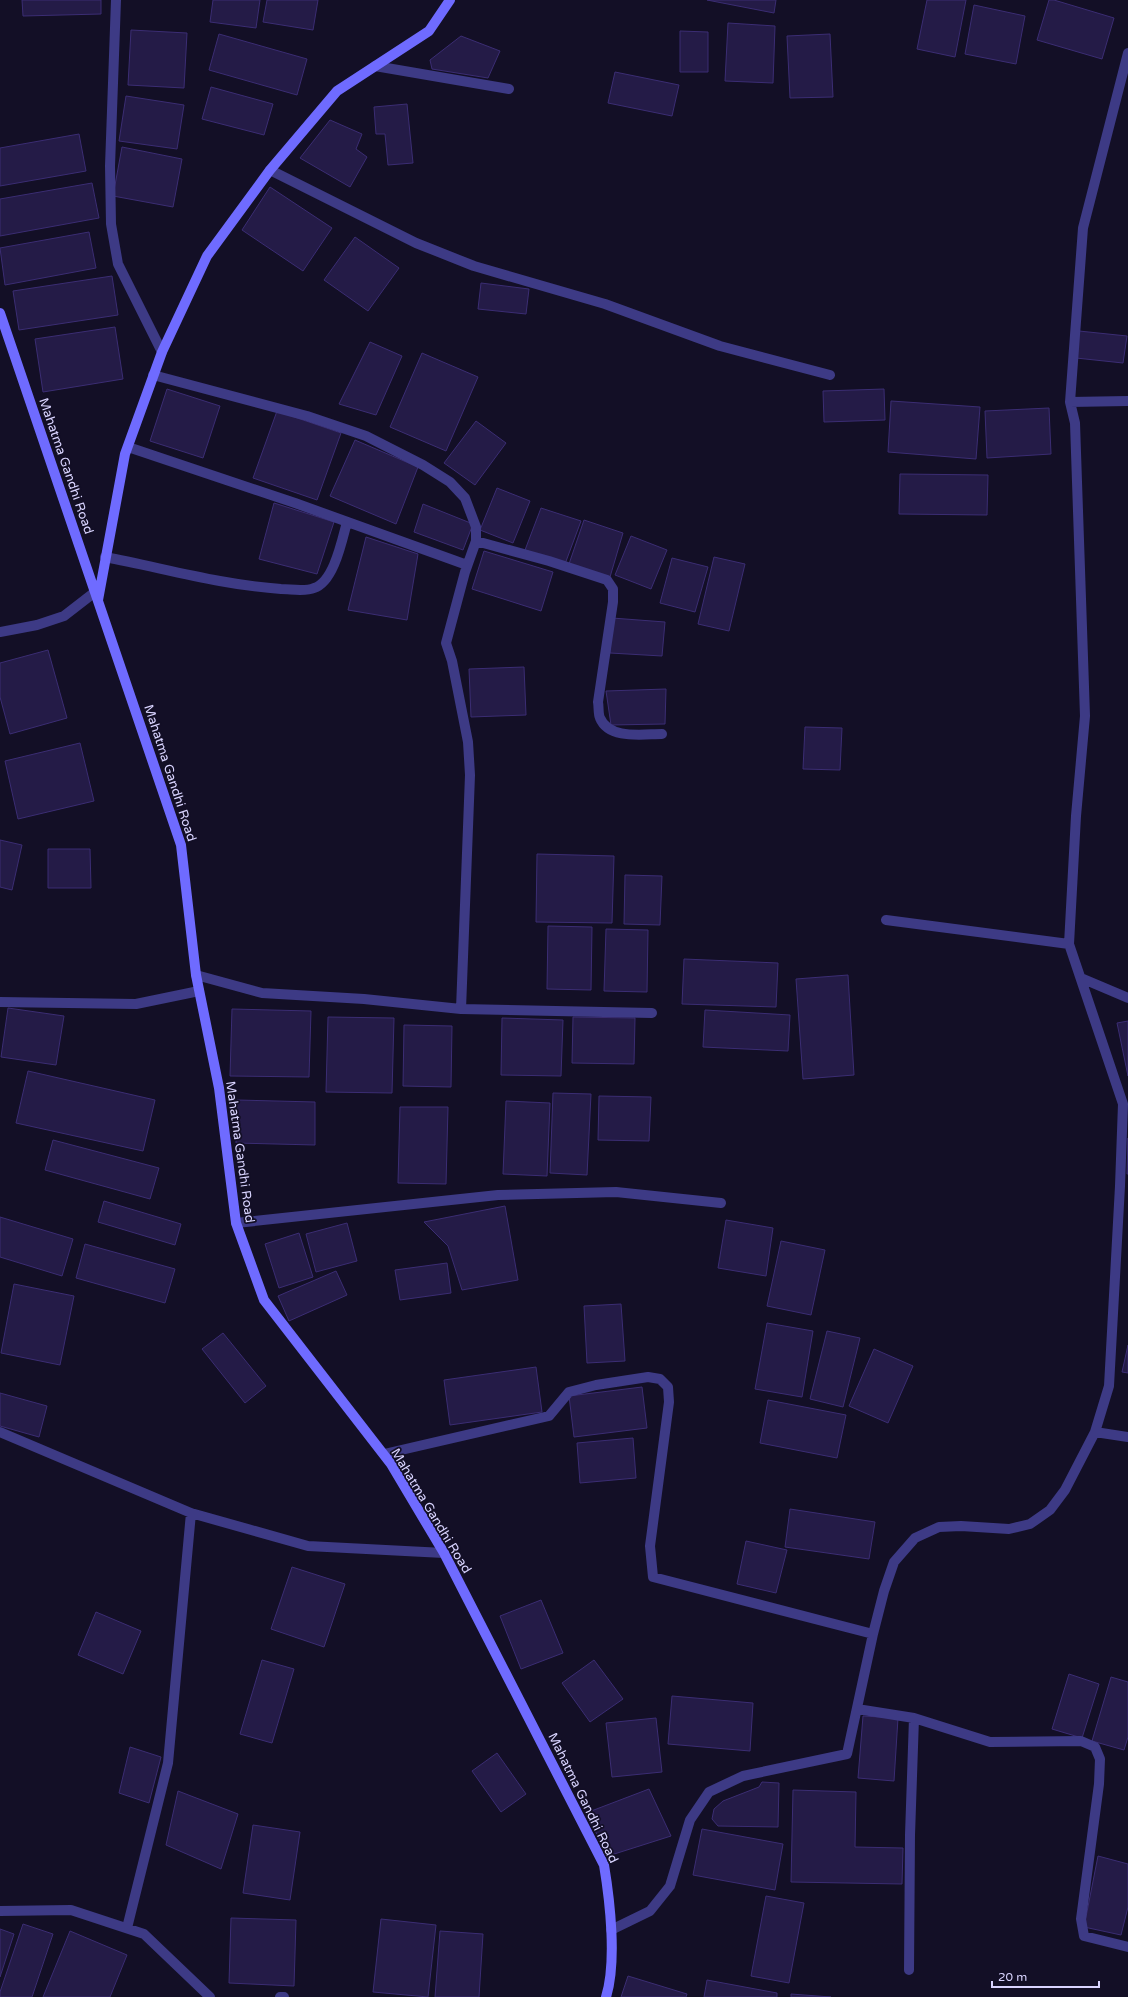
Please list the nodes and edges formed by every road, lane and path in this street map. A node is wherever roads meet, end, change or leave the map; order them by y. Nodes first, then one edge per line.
1 (116, 0) edge
2 (450, 0) edge
3 (1128, 56) edge
4 (375, 66) junction
5 (509, 89) dead end
6 (270, 170) junction
7 (0, 313) edge
8 (162, 352) junction
9 (153, 375) junction
10 (830, 375) dead end
11 (1128, 401) edge
12 (1070, 402) junction
13 (128, 447) junction
14 (347, 522) junction
15 (476, 540) junction
16 (105, 557) junction
17 (467, 566) junction
18 (94, 592) junction
19 (98, 602) junction
20 (0, 632) edge
21 (662, 734) dead end
22 (886, 920) dead end
23 (1069, 944) junction
24 (196, 975) junction
25 (1081, 978) junction
26 (199, 991) junction
27 (1128, 998) edge
28 (0, 1002) edge
29 (461, 1009) junction
30 (652, 1013) dead end
31 (1124, 1186) edge
32 (721, 1203) dead end
33 (236, 1223) junction
34 (0, 1432) edge
35 (1095, 1432) junction
36 (1128, 1437) edge
37 (384, 1454) junction
38 (191, 1513) junction
39 (444, 1553) junction
40 (873, 1634) junction
41 (856, 1709) junction
42 (914, 1718) junction
43 (0, 1911) edge
44 (127, 1928) junction
45 (611, 1930) junction
46 (1128, 1947) edge
47 (909, 1970) dead end
48 (210, 1997) edge
49 (280, 1997) edge
50 (284, 1997) edge
51 (606, 1997) edge

1 - 8 street
2 - 4 main road
3 - 12 street
4 - 5 street
4 - 6 main road
6 - 8 main road
6 - 10 street
7 - 18 main road, Mahatma Gandhi Road
8 - 9 main road
9 - 13 main road
9 - 15 street
11 - 12 street
12 - 23 street
13 - 14 street
13 - 16 main road
14 - 16 street
14 - 17 street
15 - 17 street
15 - 21 street
16 - 19 main road
17 - 29 street
18 - 19 main road, Mahatma Gandhi Road
18 - 20 street
19 - 24 main road, Mahatma Gandhi Road
22 - 23 street
23 - 25 street
24 - 26 main road, Mahatma Gandhi Road
24 - 29 street
25 - 27 street
25 - 31 street
26 - 28 street
26 - 33 main road, Mahatma Gandhi Road
29 - 30 street
31 - 35 street
32 - 33 street
33 - 37 main road, Mahatma Gandhi Road
34 - 38 street
35 - 36 street
35 - 40 street
37 - 39 main road, Mahatma Gandhi Road
37 - 40 street
38 - 39 street
38 - 44 street
39 - 45 main road, Mahatma Gandhi Road
40 - 41 street
41 - 42 street
41 - 45 street
42 - 46 street
42 - 47 street
43 - 44 street
44 - 48 street
45 - 51 main road, Mahatma Gandhi Road
49 - 50 street

